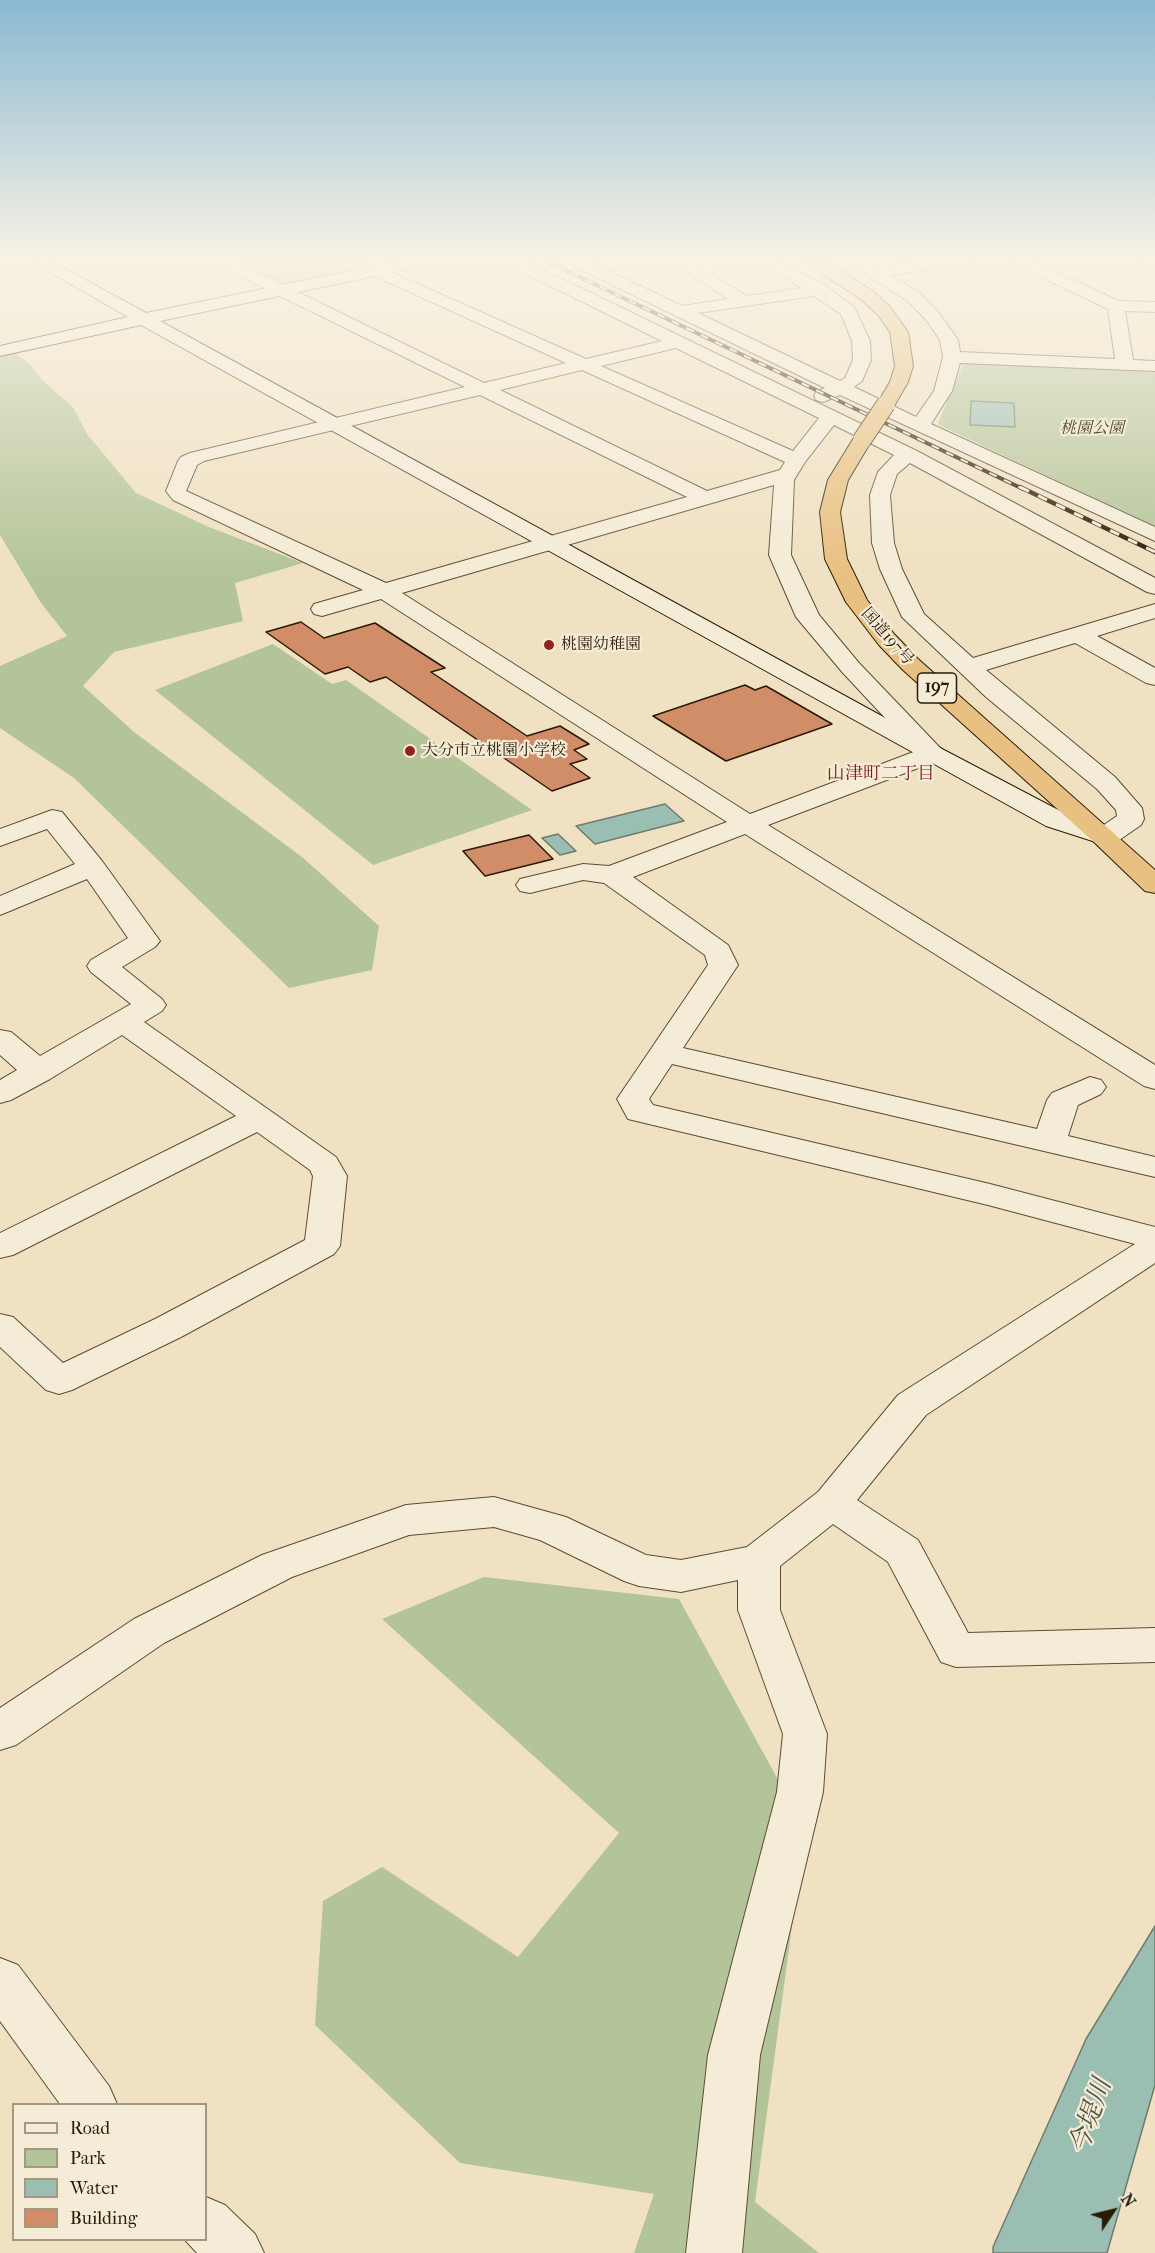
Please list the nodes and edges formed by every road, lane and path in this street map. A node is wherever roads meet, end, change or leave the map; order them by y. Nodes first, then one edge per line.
1 (226, 364) edge
2 (432, 364) edge
3 (584, 364) joint
4 (723, 364) edge
5 (790, 364) edge
6 (860, 364) edge
7 (904, 364) edge
8 (950, 364) edge
9 (1127, 364) edge
10 (1155, 366) edge
11 (482, 389) junction
12 (841, 389) junction
13 (805, 404) junction
14 (831, 416) junction
15 (334, 424) junction
16 (920, 426) junction
17 (910, 455) junction
18 (792, 467) junction
19 (705, 498) junction
20 (1155, 535) edge
21 (550, 543) junction
22 (1155, 587) edge
23 (384, 591) junction
24 (322, 609) dead end
25 (1155, 611) edge
26 (1078, 635) junction
27 (969, 667) junction
28 (1155, 678) edge
29 (933, 754) junction
30 (749, 825) junction
31 (1105, 837) junction
32 (0, 838) edge
33 (92, 867) junction
34 (612, 875) junction
35 (530, 885) dead end
36 (1155, 885) edge
37 (0, 906) edge
38 (124, 1022) junction
39 (0, 1039) edge
40 (664, 1053) junction
41 (39, 1072) junction
42 (1155, 1079) edge
43 (1090, 1087) dead end
44 (0, 1093) edge
45 (260, 1117) junction
46 (1049, 1143) junction
47 (1155, 1167) edge
48 (1155, 1238) edge
49 (0, 1247) edge
50 (1155, 1247) edge
51 (0, 1326) edge
52 (832, 1503) junction
53 (759, 1560) junction
54 (1155, 1645) edge
55 (0, 1732) edge
56 (0, 1980) edge
57 (90, 2103) edge
58 (207, 2225) edge
59 (236, 2253) edge
60 (714, 2253) edge

1 - 15 street
2 - 11 street
3 - 11 street
3 - 18 street
4 - 13 street
5 - 12 street
6 - 12 street
7 - 31 highway, 国道197号 / 197, bridge
8 - 16 street
9 - 10 street
11 - 15 street
11 - 19 street
12 - 13 street
12 - 16 street
13 - 14 street
14 - 17 street
14 - 18 street
15 - 21 street
15 - 23 street
16 - 20 street
17 - 22 street
17 - 27 street
18 - 19 street
18 - 29 street
19 - 21 street
21 - 23 street
21 - 29 street
23 - 24 street
23 - 30 street
25 - 26 street
26 - 27 street
26 - 28 street
27 - 31 street
29 - 30 street
29 - 31 street
30 - 34 street
30 - 42 street
31 - 36 highway, 国道197号 / 197
32 - 33 street
33 - 37 street
33 - 38 street
34 - 35 street
34 - 40 street
38 - 41 street
38 - 45 street
39 - 41 street
40 - 46 street
40 - 48 street
41 - 44 street
43 - 46 street
45 - 49 street
45 - 51 street
46 - 47 street
50 - 52 street
52 - 53 street
52 - 54 street
53 - 55 street
53 - 60 street
56 - 57 street
58 - 59 street

